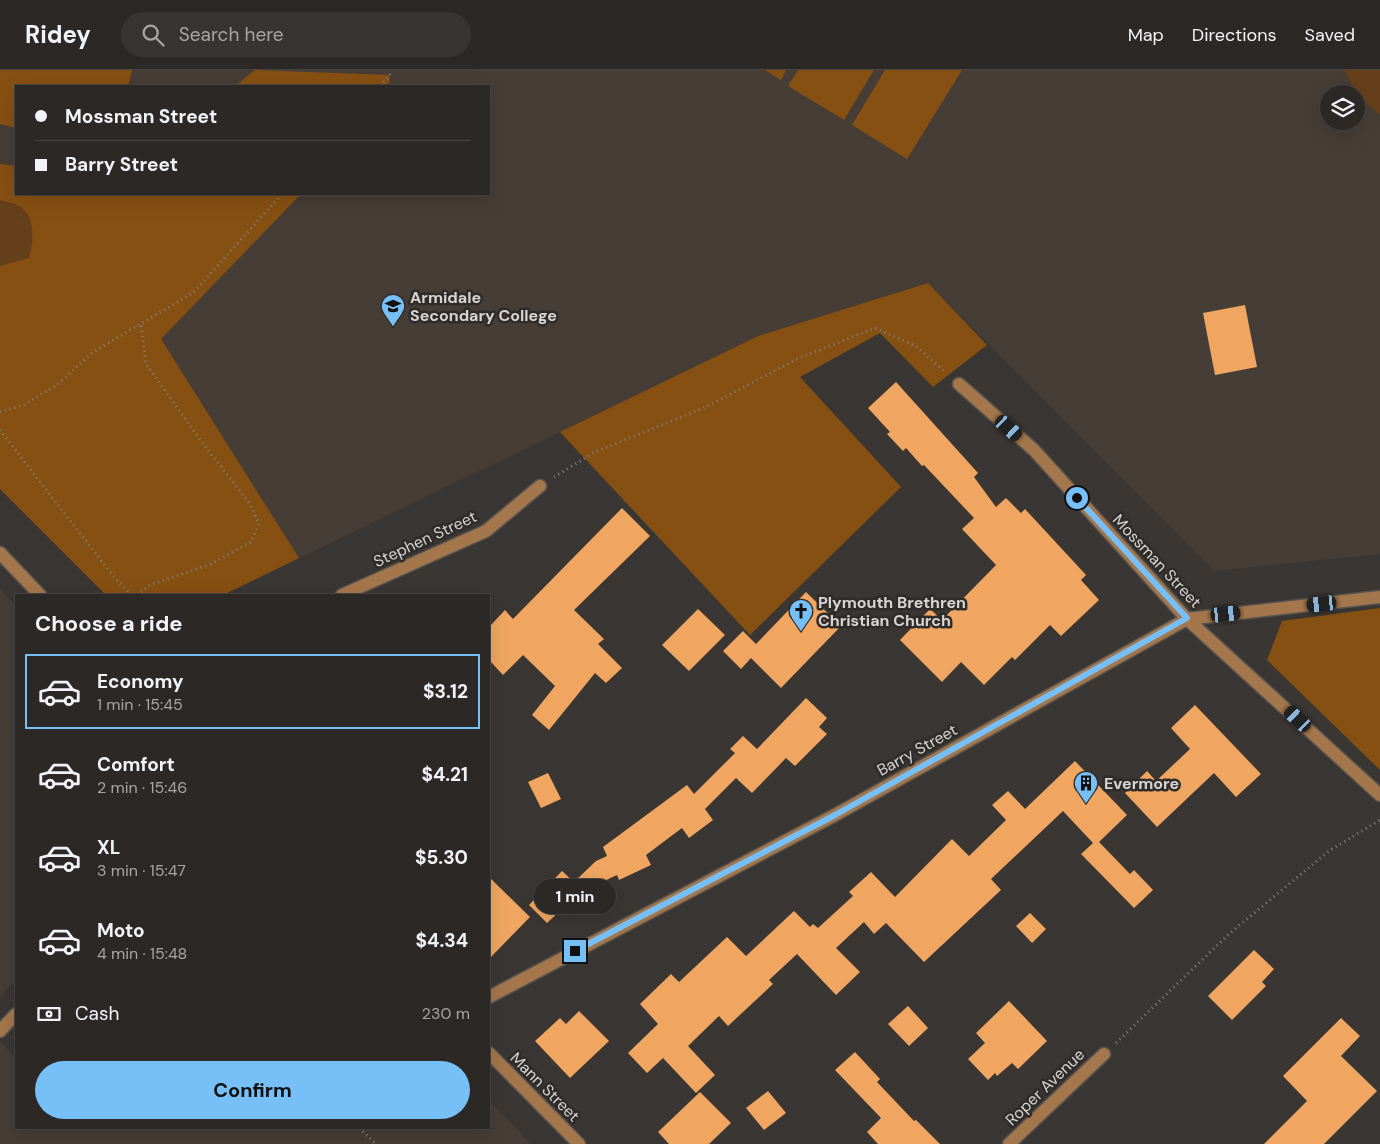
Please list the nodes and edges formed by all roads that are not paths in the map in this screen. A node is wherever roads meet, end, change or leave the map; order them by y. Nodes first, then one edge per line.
1 (959, 384) road end
2 (545, 483) road end
3 (0, 553) edge
4 (39, 594) edge
5 (344, 594) edge
6 (1380, 597) edge
7 (1187, 618) junction
8 (1380, 795) edge
9 (490, 996) edge
10 (15, 1015) edge
11 (0, 1031) edge
12 (490, 1054) edge
13 (1104, 1054) road end
14 (579, 1144) edge
15 (1009, 1144) edge

1 - 7 street, Mossman Street
2 - 5 street, Stephen Street
3 - 4 street
6 - 7 street, Barry Street
7 - 8 street, Mossman Street
7 - 9 street, Barry Street
10 - 11 street
12 - 14 street, Mann Street
13 - 15 street, Roper Avenue

